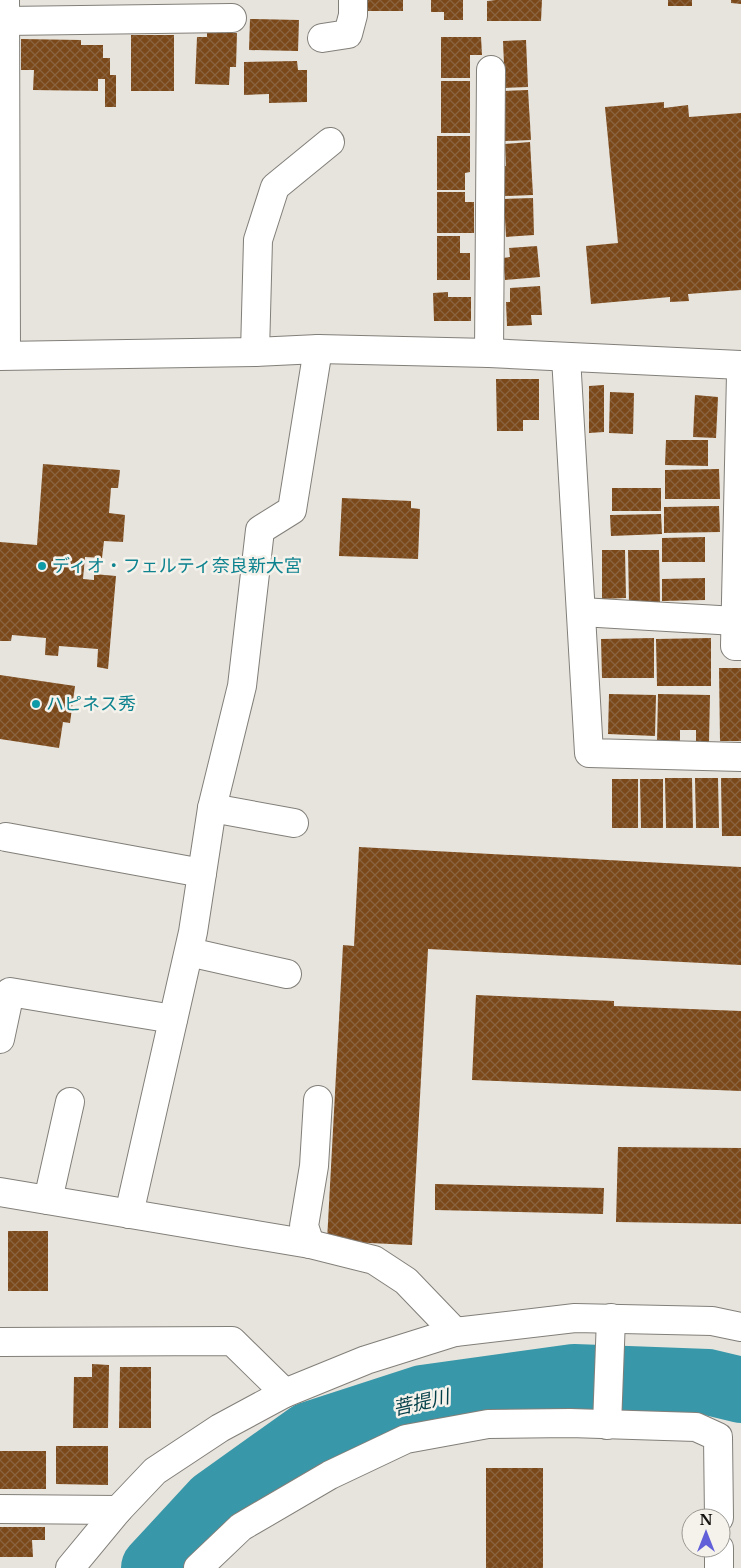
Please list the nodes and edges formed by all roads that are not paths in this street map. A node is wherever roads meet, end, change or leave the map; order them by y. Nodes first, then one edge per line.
1 (353, 0) edge
2 (5, 10) edge
3 (232, 18) dead end
4 (322, 38) dead end
5 (491, 70) dead end
6 (330, 142) dead end
7 (318, 348) junction
8 (255, 352) junction
9 (489, 354) junction
10 (3, 355) edge
11 (566, 357) junction
12 (741, 364) edge
13 (741, 374) edge
14 (581, 612) junction
15 (738, 634) edge
16 (741, 757) edge
17 (212, 808) junction
18 (294, 823) dead end
19 (6, 837) dead end
20 (202, 873) junction
21 (189, 952) junction
22 (287, 974) dead end
23 (173, 1019) junction
24 (0, 1039) edge
25 (318, 1100) dead end
26 (70, 1102) dead end
27 (0, 1192) edge
28 (48, 1200) junction
29 (129, 1214) junction
30 (310, 1244) junction
31 (741, 1327) edge
32 (610, 1329) junction
33 (455, 1332) junction
34 (0, 1342) edge
35 (285, 1393) junction
36 (607, 1416) junction
37 (719, 1508) edge
38 (0, 1509) edge
39 (118, 1510) junction
40 (70, 1568) edge
41 (198, 1568) edge

1 - 4 street
2 - 3 street
2 - 10 street
5 - 9 street
6 - 8 street
7 - 8 street
7 - 9 street
7 - 17 street
8 - 10 street
9 - 11 street
11 - 12 street
11 - 14 street
13 - 15 street
14 - 15 street
14 - 16 street
17 - 18 street
17 - 20 street
19 - 20 street
20 - 21 street
21 - 22 street
21 - 23 street
23 - 24 street
23 - 29 street
25 - 30 street
26 - 28 street
27 - 28 street
28 - 29 street
29 - 30 street
30 - 33 street
31 - 32 street
32 - 33 street
32 - 36 street
33 - 35 street
34 - 35 street
35 - 39 street
36 - 37 street
36 - 41 street
38 - 39 street
39 - 40 street

